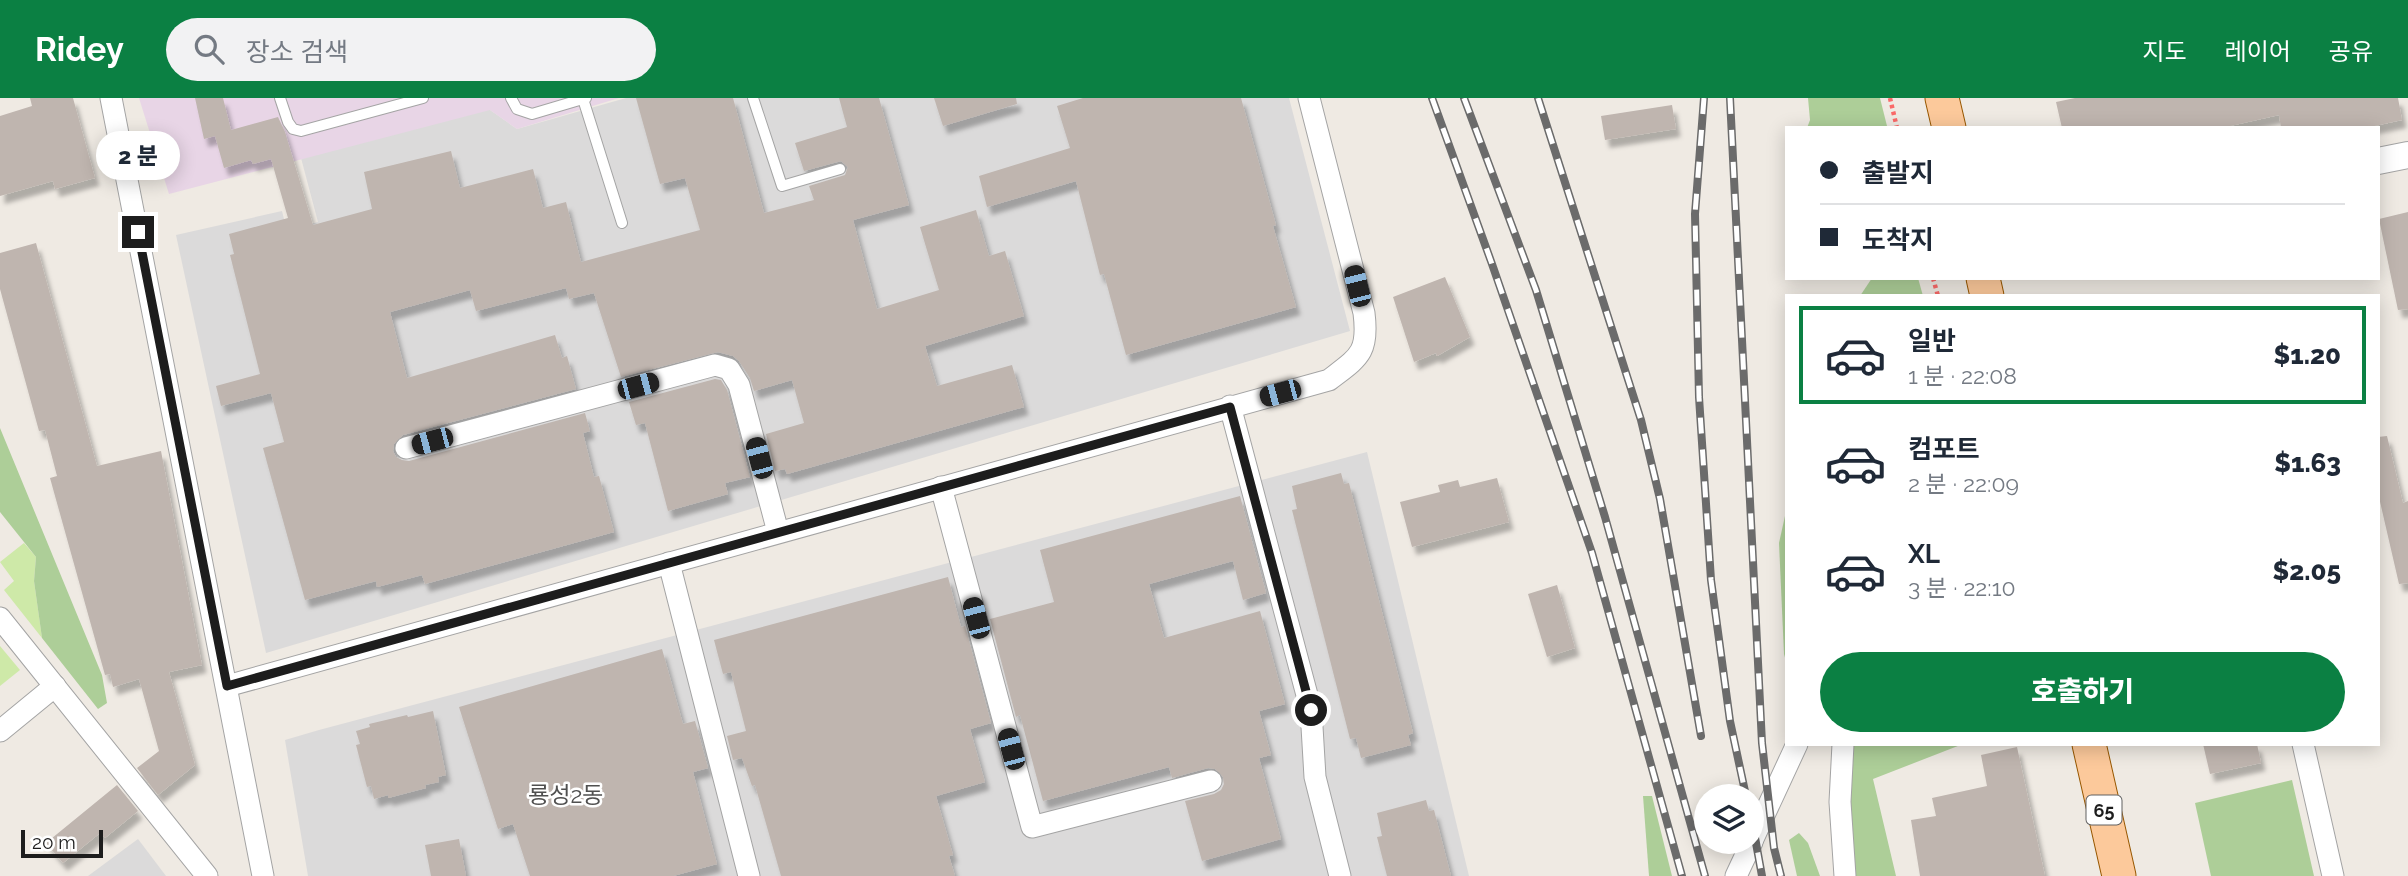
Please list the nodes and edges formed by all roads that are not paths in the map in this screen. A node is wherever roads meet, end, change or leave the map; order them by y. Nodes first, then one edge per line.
1 (111, 98) edge
2 (280, 98) edge
3 (423, 98) edge
4 (511, 98) edge
5 (753, 98) edge
6 (1309, 98) edge
7 (1942, 98) edge
8 (584, 99) edge
9 (1949, 126) edge
10 (2408, 155) edge
11 (2380, 161) edge
12 (840, 169) dead end
13 (622, 223) dead end
14 (1230, 407) junction
15 (406, 448) dead end
16 (941, 487) junction
17 (778, 532) junction
18 (669, 563) junction
19 (0, 618) edge
20 (55, 686) junction
21 (227, 686) junction
22 (0, 731) edge
23 (1796, 746) edge
24 (1843, 746) edge
25 (2089, 746) edge
26 (2304, 746) edge
27 (1211, 781) dead end
28 (1764, 816) edge
29 (1747, 854) edge
30 (206, 876) edge
31 (263, 876) edge
32 (749, 876) edge
33 (1340, 876) edge
34 (1737, 876) edge
35 (1845, 876) edge
36 (2119, 876) edge
37 (2333, 876) edge

1 - 21 street
2 - 3 lane
4 - 8 lane
5 - 12 lane
6 - 14 street
7 - 9 main road
8 - 13 lane
10 - 11 street
14 - 16 street
14 - 33 street
15 - 17 street
16 - 17 street
16 - 27 street
17 - 18 street
18 - 21 street
18 - 32 street
19 - 20 street
20 - 22 street
20 - 30 street
21 - 31 street
23 - 28 street
24 - 35 street
25 - 36 main road, 65
26 - 37 street
29 - 34 street

